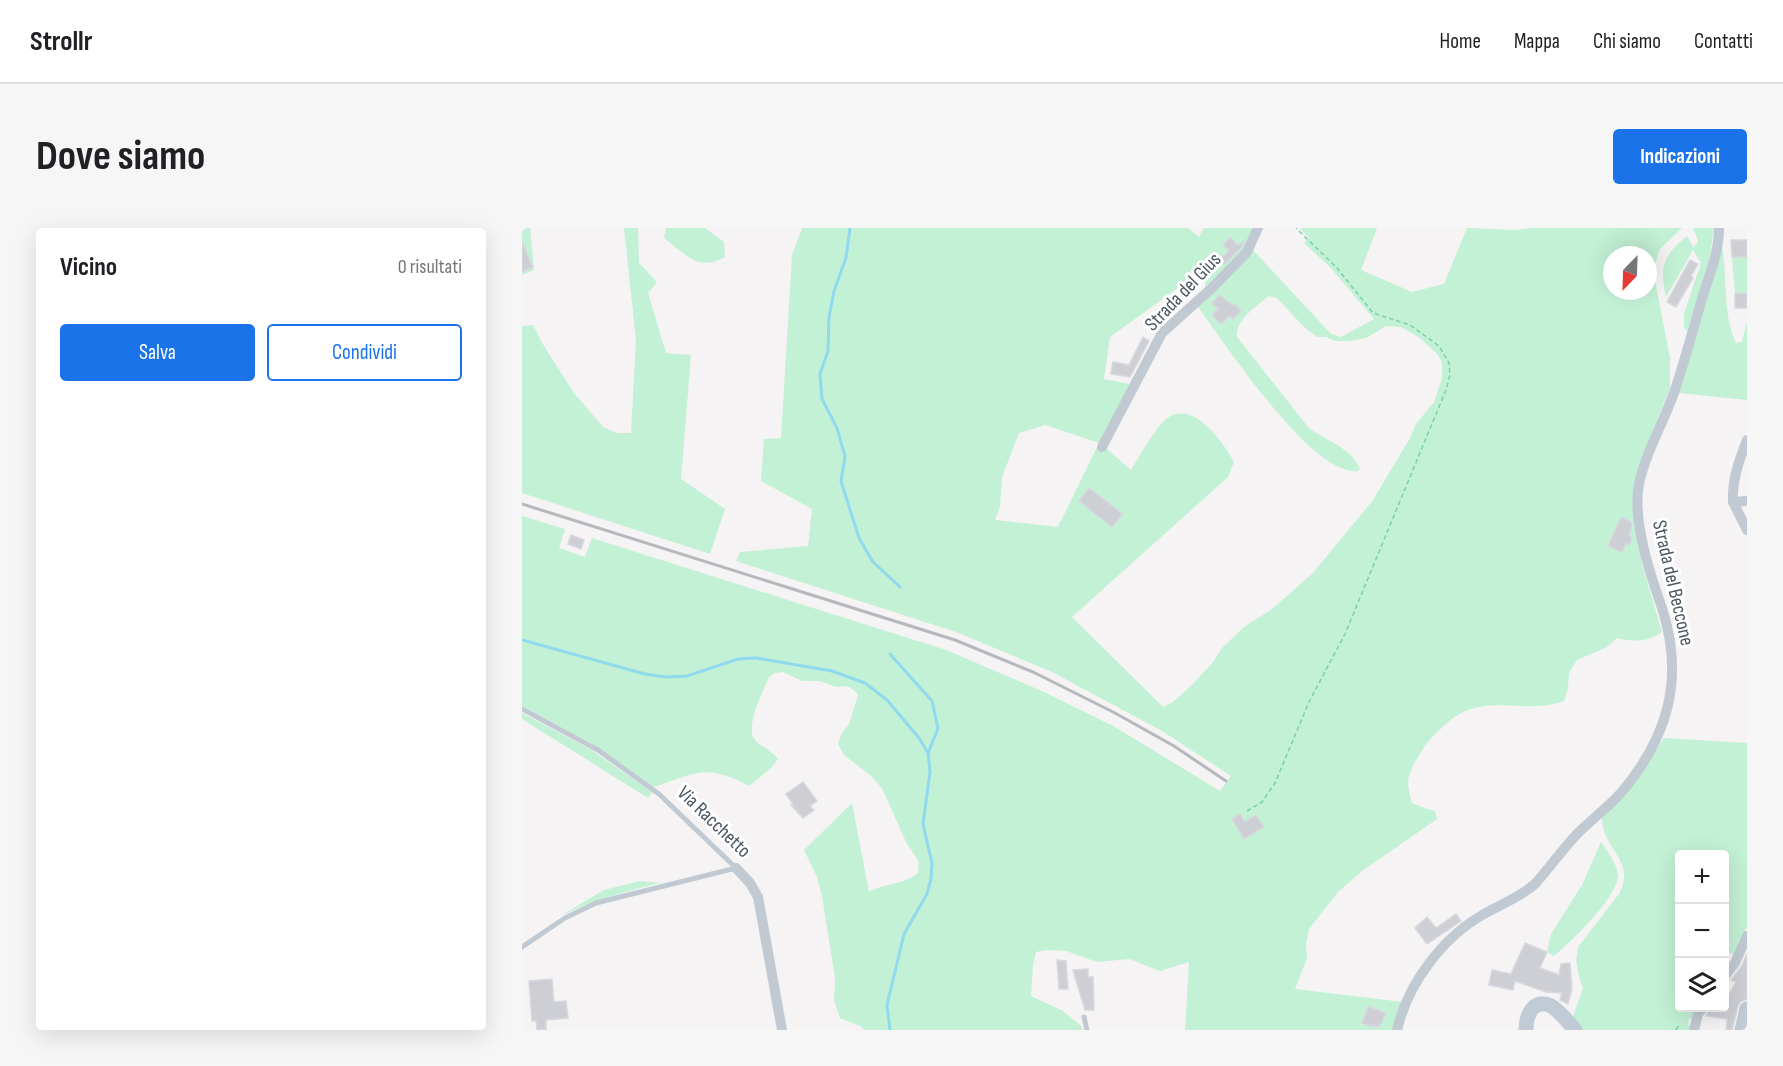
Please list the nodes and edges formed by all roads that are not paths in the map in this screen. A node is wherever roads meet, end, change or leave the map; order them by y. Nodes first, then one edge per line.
1 (1258, 228) edge
2 (1719, 228) edge
3 (1747, 440) edge
4 (1102, 447) dead end
5 (1747, 501) edge
6 (1733, 502) junction
7 (1747, 530) edge
8 (522, 709) edge
9 (736, 868) junction
10 (1747, 936) edge
11 (522, 947) edge
12 (1729, 971) edge
13 (1747, 1009) edge
14 (1699, 1012) edge
15 (1084, 1017) dead end
16 (782, 1030) edge
17 (1087, 1030) edge
18 (1398, 1030) edge
19 (1526, 1030) edge
20 (1575, 1030) edge
21 (1694, 1030) edge
22 (1742, 1030) edge

1 - 4 street, Strada del Gius
2 - 18 street, Strada del Beccone
3 - 6 street
5 - 6 street
6 - 7 street
8 - 9 lane, Via Racchetto
9 - 11 lane
9 - 16 street, Via Racchetto
10 - 12 street
13 - 22 street
14 - 21 street
15 - 17 lane
19 - 20 street

